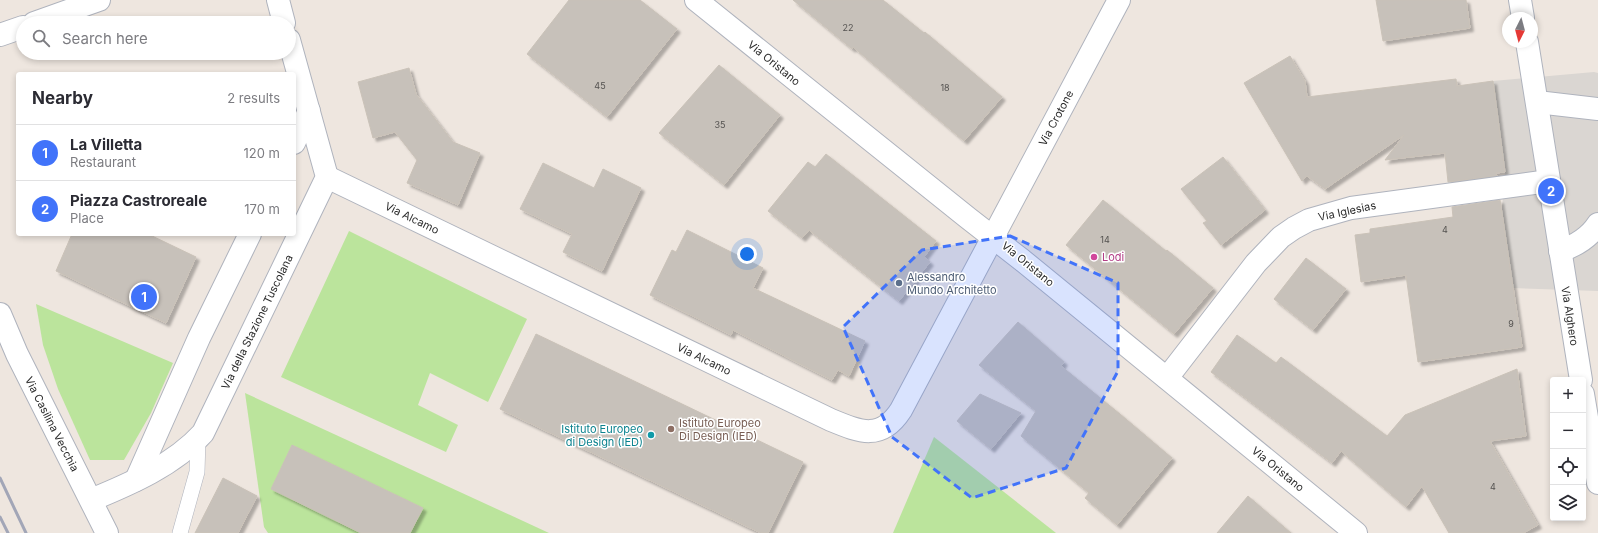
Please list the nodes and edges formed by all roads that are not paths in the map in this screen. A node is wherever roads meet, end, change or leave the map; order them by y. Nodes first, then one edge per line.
1 (99, 0) edge
2 (278, 0) edge
3 (696, 0) edge
4 (1119, 0) edge
5 (1520, 0) edge
6 (1522, 12) edge
7 (54, 16) edge
8 (282, 16) edge
9 (16, 29) edge
10 (0, 35) edge
11 (1528, 48) edge
12 (295, 60) edge
13 (1537, 102) junction
14 (1598, 109) edge
15 (309, 111) junction
16 (296, 139) edge
17 (327, 177) junction
18 (1549, 181) junction
19 (1597, 226) edge
20 (249, 236) edge
21 (993, 236) junction
22 (1560, 251) junction
23 (0, 314) edge
24 (1581, 377) edge
25 (1166, 378) junction
26 (1586, 412) edge
27 (198, 439) junction
28 (136, 480) junction
29 (1598, 483) edge
30 (91, 500) junction
31 (1350, 531) edge
32 (107, 533) edge
33 (180, 533) edge

1 - 7 street
2 - 8 street
3 - 21 street, Via Oristano
4 - 21 street, Via Crotone
5 - 6 street
9 - 10 street
11 - 13 street, Via Alghero
12 - 15 street
13 - 14 street
13 - 18 street, Via Alghero
15 - 16 street
15 - 17 street
17 - 21 street, Via Alcamo
17 - 27 street, Via della Stazione Tuscolana
18 - 22 street, Via Alghero
18 - 25 street, Via Iglesias
19 - 22 street
20 - 28 street
21 - 25 street, Via Oristano
22 - 24 street, Via Alghero
23 - 30 street, Via Casilina Vecchia
25 - 31 street, Via Oristano
26 - 29 street
27 - 28 street, Via della Stazione Tuscolana
27 - 33 lane
28 - 30 street, Via della Stazione Tuscolana
30 - 32 street, Via Casilina Vecchia

